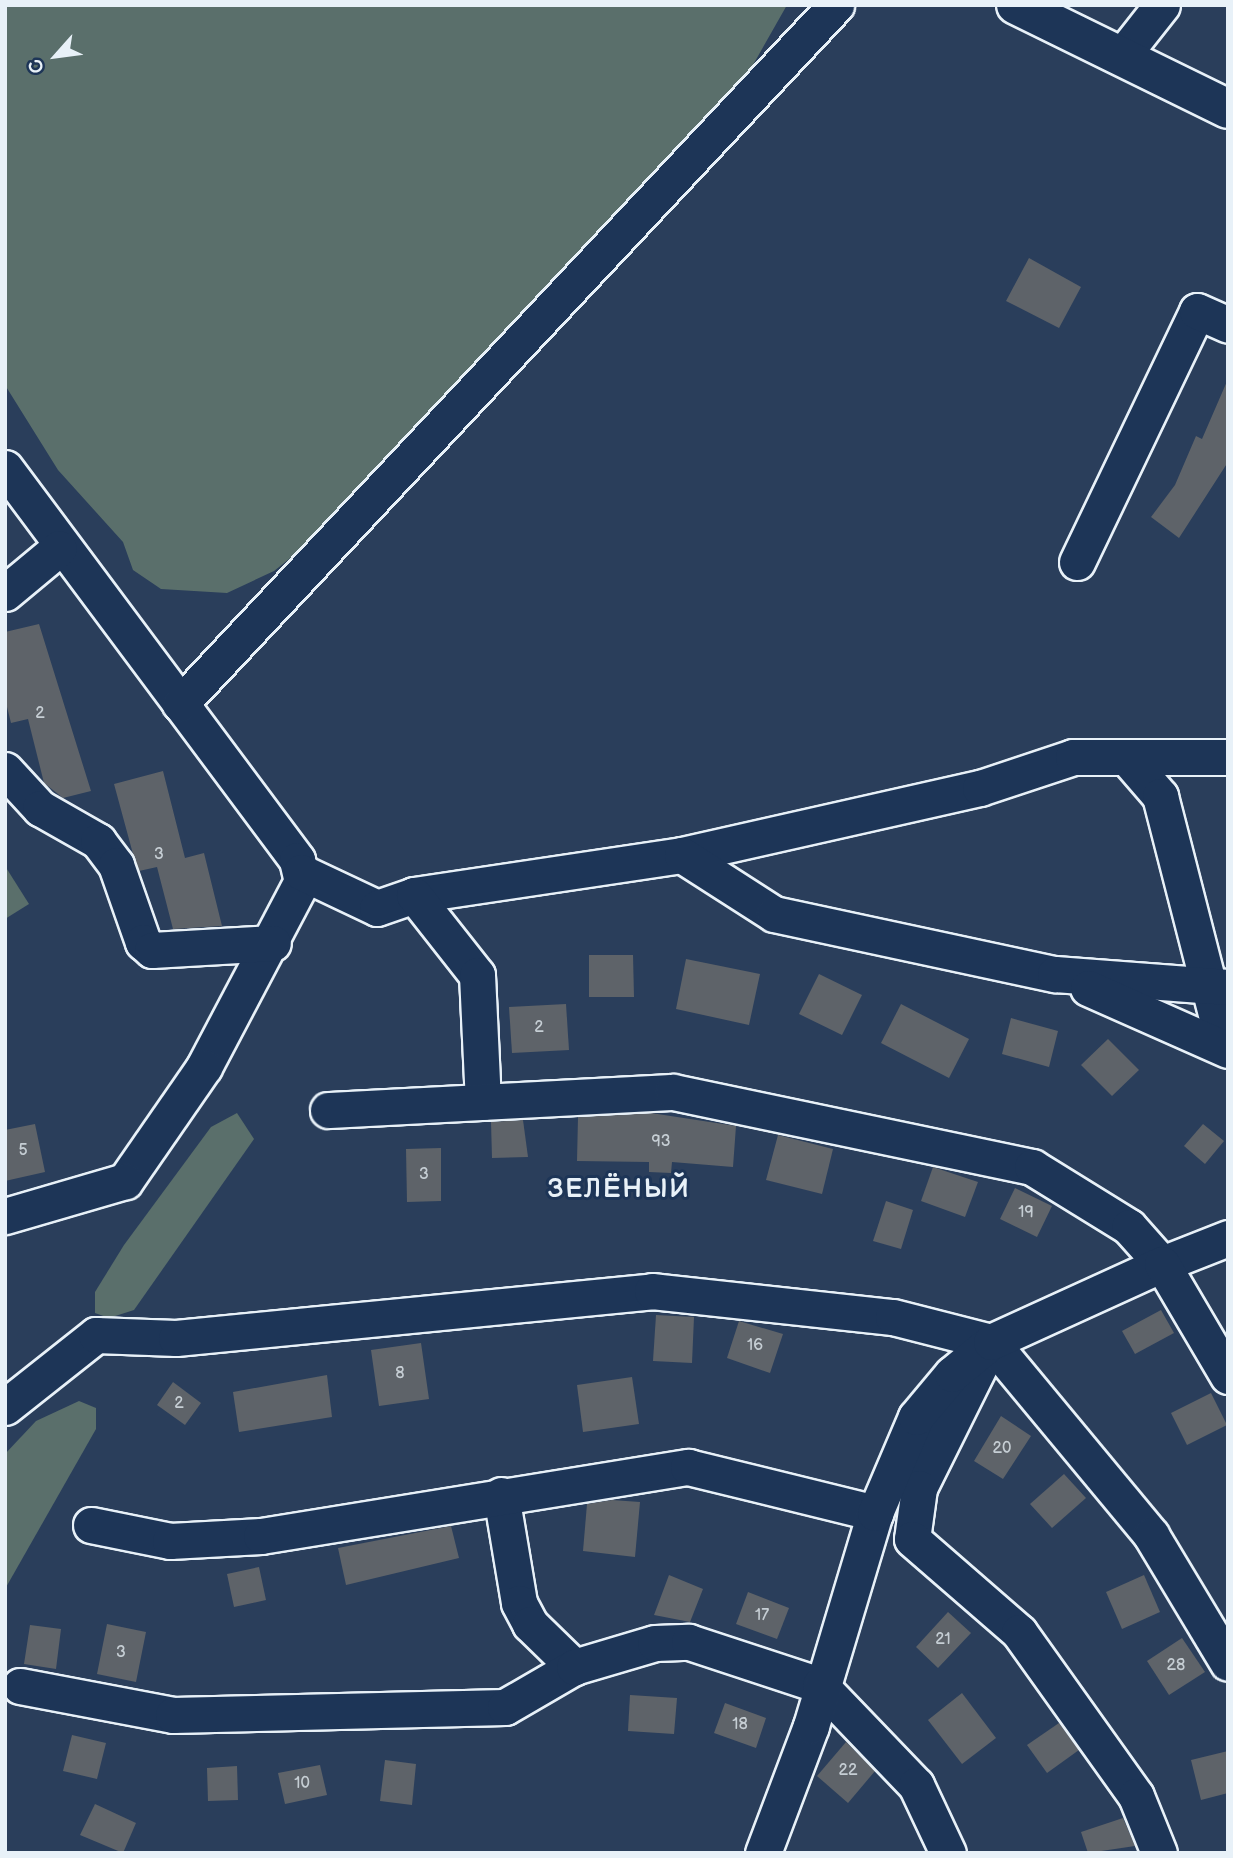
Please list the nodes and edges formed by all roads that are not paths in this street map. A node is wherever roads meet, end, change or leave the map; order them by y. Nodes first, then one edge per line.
1 (836, 5) edge
2 (1016, 5) edge
3 (1162, 5) edge
4 (1121, 57) junction
5 (1228, 109) edge
6 (1228, 325) edge
7 (5, 468) edge
8 (59, 548) junction
9 (1077, 562) dead end
10 (5, 593) edge
11 (180, 704) junction
12 (1228, 757) edge
13 (1129, 761) junction
14 (5, 770) edge
15 (682, 855) junction
16 (301, 872) junction
17 (414, 895) junction
18 (273, 943) junction
19 (1055, 974) junction
20 (1219, 988) edge
21 (1226, 1048) edge
22 (483, 1102) junction
23 (328, 1110) dead end
24 (5, 1216) edge
25 (1228, 1238) edge
26 (1162, 1264) junction
27 (992, 1342) junction
28 (1228, 1376) edge
29 (5, 1407) edge
30 (500, 1495) junction
31 (91, 1525) dead end
32 (870, 1529) junction
33 (912, 1539) junction
34 (1228, 1663) edge
35 (574, 1667) junction
36 (820, 1685) junction
37 (20, 1686) dead end
38 (763, 1853) edge
39 (948, 1853) edge
40 (1158, 1853) edge

1 - 11 street
2 - 4 main road
3 - 4 street
4 - 5 main road
6 - 9 street
7 - 8 street
8 - 10 street
8 - 11 street
11 - 16 street
12 - 13 street
13 - 15 street
13 - 20 street
14 - 18 street
15 - 17 street
15 - 19 street
16 - 17 street
16 - 18 street
17 - 22 street
18 - 24 street
19 - 20 street
19 - 21 street
20 - 21 street
22 - 23 street
22 - 26 street
25 - 26 street
26 - 27 street
26 - 28 street
27 - 29 street
27 - 32 street
27 - 33 street
27 - 34 street
30 - 31 street
30 - 32 street
30 - 35 street
32 - 33 street
32 - 36 street
33 - 40 street
35 - 36 street
35 - 37 street
36 - 38 street
36 - 39 street

